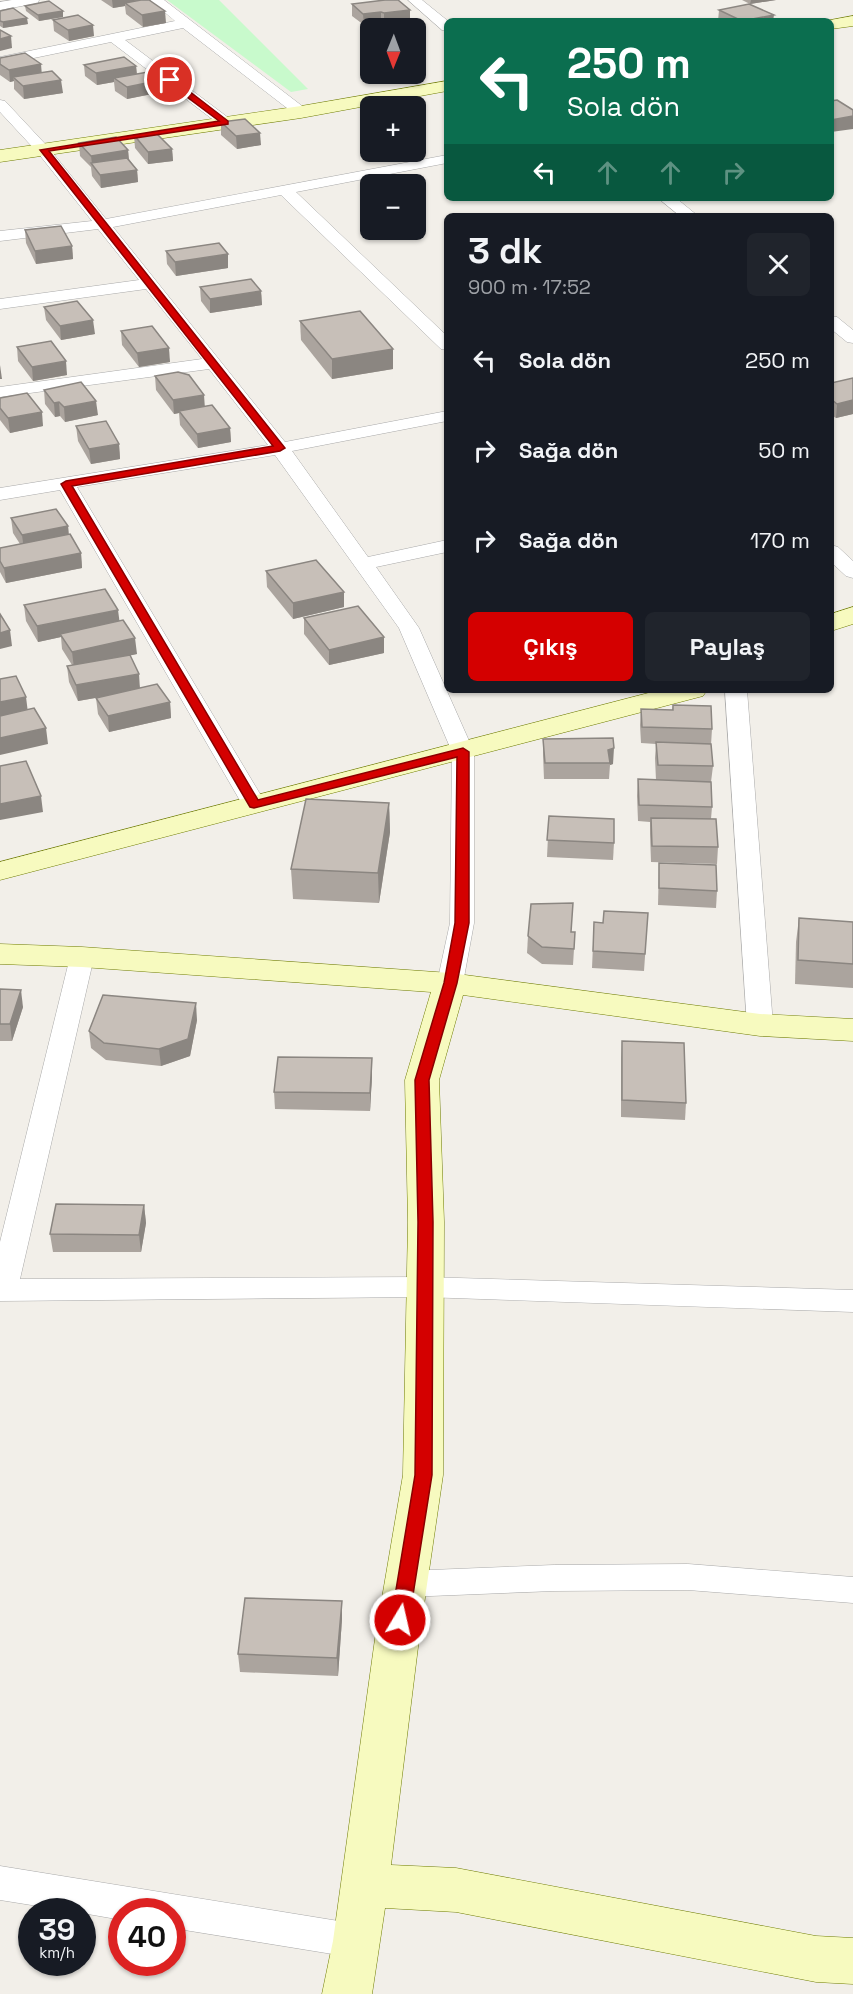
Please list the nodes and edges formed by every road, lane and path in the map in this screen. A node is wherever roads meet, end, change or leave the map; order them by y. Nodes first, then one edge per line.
1 (33, 0) edge
2 (156, 0) edge
3 (414, 0) edge
4 (0, 6) edge
5 (853, 21) edge
6 (186, 23) junction
7 (834, 24) edge
8 (444, 25) edge
9 (114, 38) junction
10 (0, 61) edge
11 (444, 87) edge
12 (0, 104) edge
13 (301, 112) junction
14 (225, 122) junction
15 (44, 150) junction
16 (0, 156) edge
17 (444, 160) edge
18 (285, 190) junction
19 (670, 201) edge
20 (686, 213) edge
21 (104, 224) junction
22 (0, 236) edge
23 (150, 283) junction
24 (0, 304) edge
25 (834, 323) edge
26 (853, 339) edge
27 (444, 342) edge
28 (834, 344) edge
29 (834, 344) edge
30 (853, 354) edge
31 (214, 363) junction
32 (0, 392) edge
33 (444, 417) edge
34 (280, 448) junction
35 (66, 484) junction
36 (0, 494) edge
37 (444, 547) edge
38 (834, 554) edge
39 (363, 564) junction
40 (853, 572) edge
41 (853, 615) edge
42 (834, 622) edge
43 (682, 693) edge
44 (736, 693) edge
45 (463, 752) junction
46 (254, 804) junction
47 (0, 872) edge
48 (0, 954) edge
49 (82, 957) junction
50 (450, 983) junction
51 (760, 1025) junction
52 (853, 1030) edge
53 (424, 1287) junction
54 (2, 1290) edge
55 (853, 1301) edge
56 (406, 1584) junction
57 (853, 1590) edge
58 (0, 1883) edge
59 (365, 1885) junction
60 (357, 1941) junction
61 (853, 1961) edge
62 (347, 1994) edge

1 - 4 street
2 - 6 street
3 - 8 street
5 - 7 street
6 - 9 street
6 - 13 street
9 - 10 street
9 - 14 street
11 - 13 street
12 - 15 street
13 - 14 street
14 - 15 street
15 - 16 street
15 - 21 street
17 - 18 street
18 - 21 street
18 - 27 street
19 - 20 street
21 - 22 street
21 - 23 street
23 - 24 street
23 - 31 street
25 - 26 street
26 - 28 street
29 - 30 street
31 - 32 street
31 - 34 street
33 - 34 street
34 - 35 street
34 - 39 street
35 - 36 street
35 - 46 street
37 - 39 street
38 - 40 street
39 - 45 street
41 - 42 street
43 - 45 street
44 - 51 street
45 - 46 street
45 - 50 street
46 - 47 street
48 - 49 street
49 - 50 street
49 - 54 street
50 - 51 street
50 - 53 street
51 - 52 street
53 - 54 street
53 - 55 street
53 - 56 street
56 - 57 street
56 - 59 street
58 - 60 street
59 - 60 street
59 - 61 street
60 - 62 street

